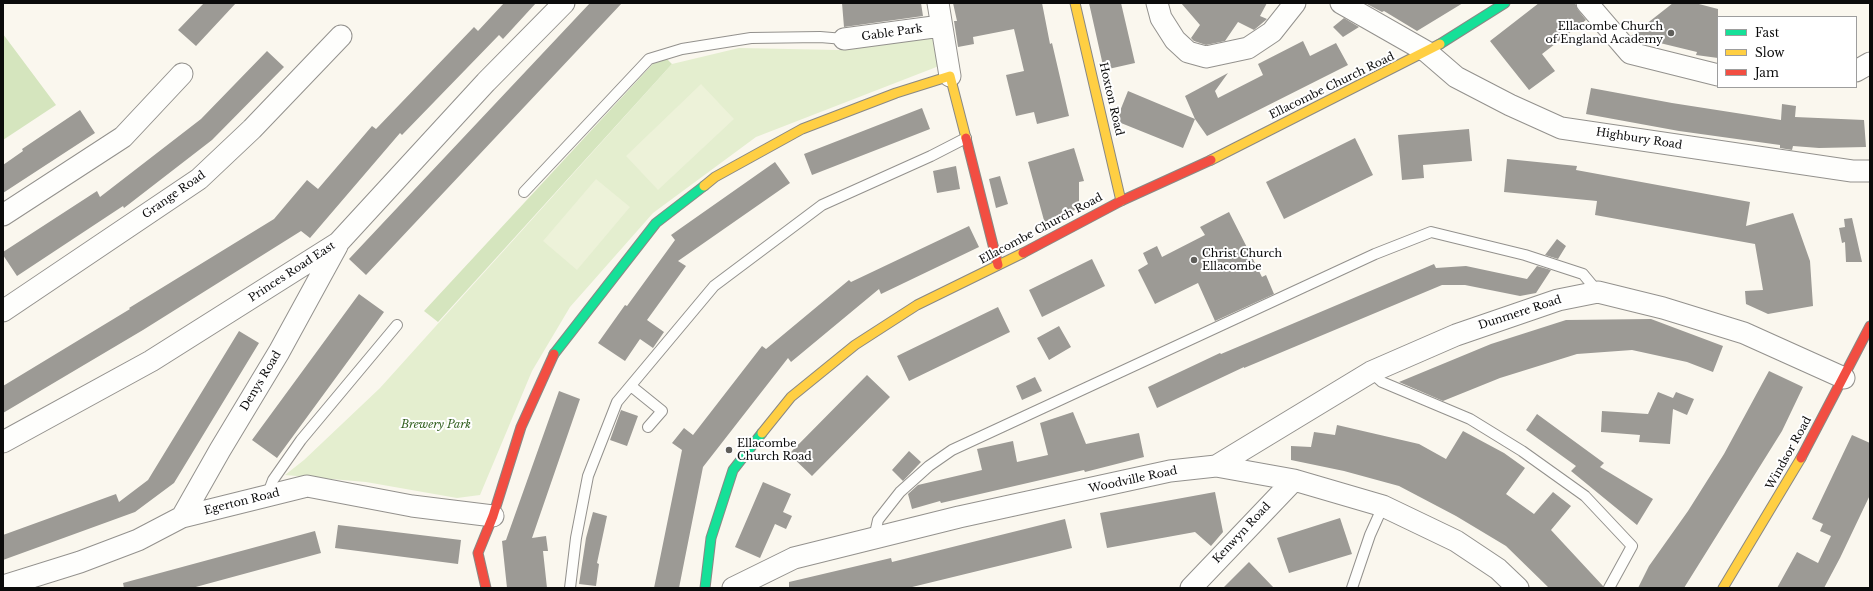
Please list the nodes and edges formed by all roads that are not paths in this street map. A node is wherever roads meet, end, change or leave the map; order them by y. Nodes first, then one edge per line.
1 (564, 3) edge
2 (938, 3) edge
3 (1075, 3) edge
4 (1156, 3) edge
5 (1295, 3) edge
6 (1341, 3) edge
7 (1505, 3) edge
8 (1587, 3) edge
9 (941, 26) junction
10 (341, 36) dead end
11 (844, 39) joint
12 (1427, 52) junction
13 (1870, 63) edge
14 (1857, 70) edge
15 (182, 74) dead end
16 (1717, 75) edge
17 (950, 76) junction
18 (966, 138) junction
19 (1870, 171) edge
20 (524, 192) dead end
21 (1121, 201) junction
22 (3, 216) edge
23 (338, 243) junction
24 (998, 266) junction
25 (1598, 292) junction
26 (3, 311) edge
27 (397, 325) dead end
28 (1870, 326) edge
29 (1371, 372) junction
30 (1844, 378) junction
31 (631, 386) junction
32 (648, 428) dead end
33 (3, 442) edge
34 (1216, 466) junction
35 (1294, 480) junction
36 (267, 496) junction
37 (1384, 506) junction
38 (492, 516) junction
39 (182, 517) junction
40 (874, 538) junction
41 (3, 586) edge
42 (486, 588) edge
43 (570, 588) edge
44 (705, 588) edge
45 (733, 588) edge
46 (1191, 588) edge
47 (1352, 588) edge
48 (1518, 588) edge
49 (1609, 588) edge
50 (1723, 588) edge

1 - 23 street, Princes Road East
2 - 9 street
3 - 21 street, Hoxton Road
4 - 5 street
6 - 12 street, Highbury Road
7 - 12 street, Ellacombe Church Road
8 - 16 street
9 - 11 street, Gable Park
9 - 17 street
10 - 26 street, Grange Road
11 - 20 lane
12 - 19 street, Highbury Road
12 - 21 street, Ellacombe Church Road
13 - 14 street
15 - 22 street
17 - 18 street
17 - 38 street
18 - 24 street
18 - 31 lane
21 - 24 street, Ellacombe Church Road
23 - 33 street, Princes Road East
23 - 39 street, Denys Road
24 - 44 street, Ellacombe Church Road
25 - 29 street, Dunmere Road
25 - 30 street, Dunmere Road
25 - 40 lane
27 - 36 lane
28 - 30 street, Windsor Road
29 - 34 street, Dunmere Road
29 - 49 lane
30 - 50 street, Windsor Road
31 - 32 lane
31 - 43 lane
34 - 35 street, Woodville Road
34 - 40 street, Woodville Road
35 - 37 street, Woodville Road
35 - 46 street, Kenwyn Road
36 - 38 street, Egerton Road
36 - 39 street, Egerton Road
37 - 47 lane
37 - 48 street, Woodville Road
38 - 42 street
39 - 41 street, Egerton Road
40 - 45 street, Woodville Road

